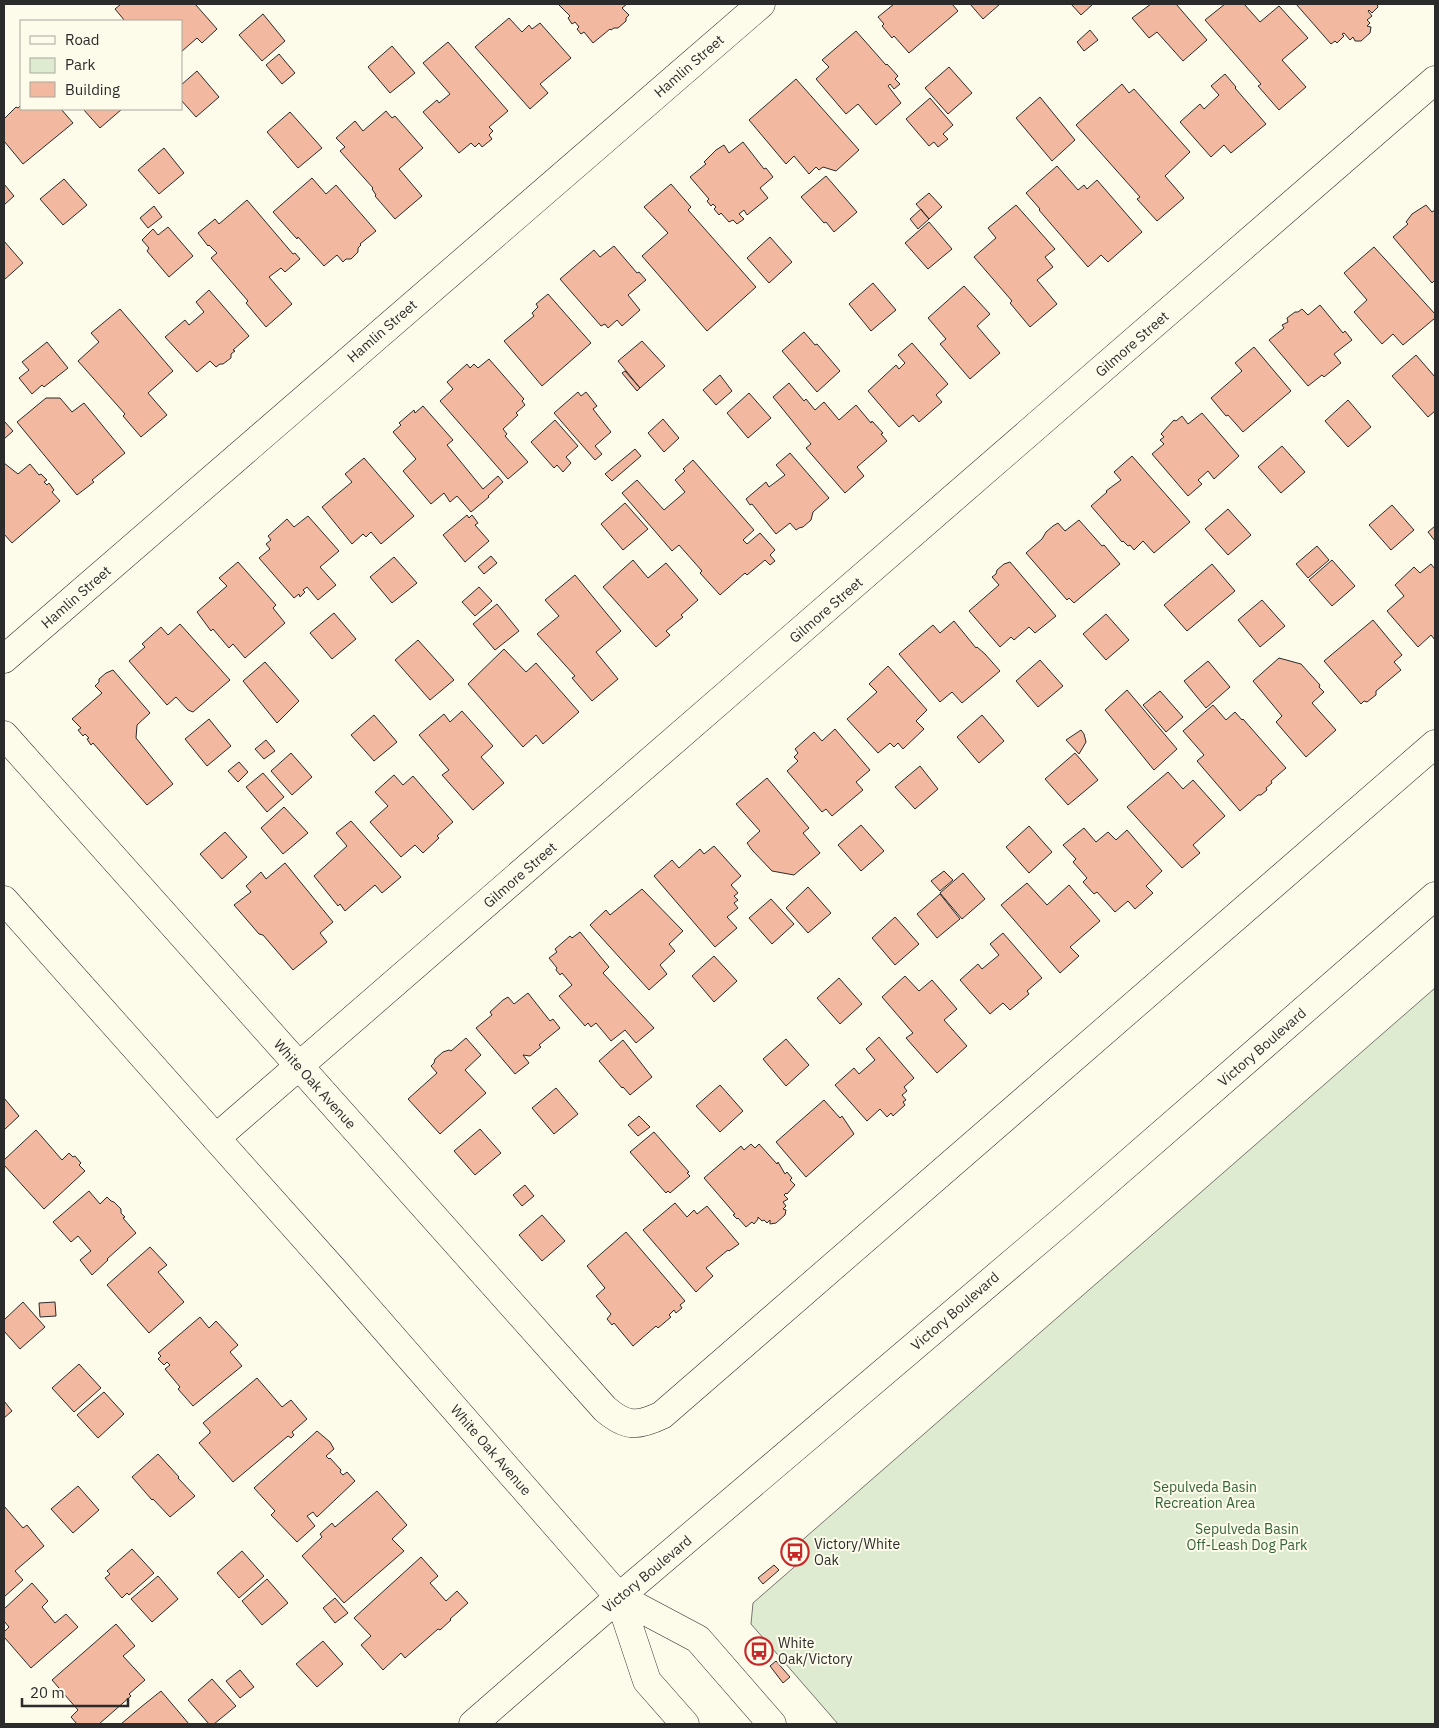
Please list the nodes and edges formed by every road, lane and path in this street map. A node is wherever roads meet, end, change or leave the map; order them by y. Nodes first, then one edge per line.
1 (761, 4) edge
2 (1435, 80) edge
3 (4, 659) edge
4 (4, 735) edge
5 (1435, 744) edge
6 (1435, 896) edge
7 (4, 900) edge
8 (299, 1067) junction
9 (216, 1138) junction
10 (620, 1597) junction
11 (473, 1724) edge
12 (685, 1724) edge
13 (772, 1724) edge

1 - 3 street, Hamlin Street
2 - 8 street, Gilmore Street
4 - 8 street, White Oak Avenue
5 - 8 street, White Oak Avenue
6 - 10 street, Victory Boulevard
7 - 9 street, White Oak Avenue
8 - 9 street, Gilmore Street
9 - 10 street, White Oak Avenue
10 - 11 street, Victory Boulevard
10 - 12 street, White Oak Avenue
10 - 13 street, White Oak Avenue

